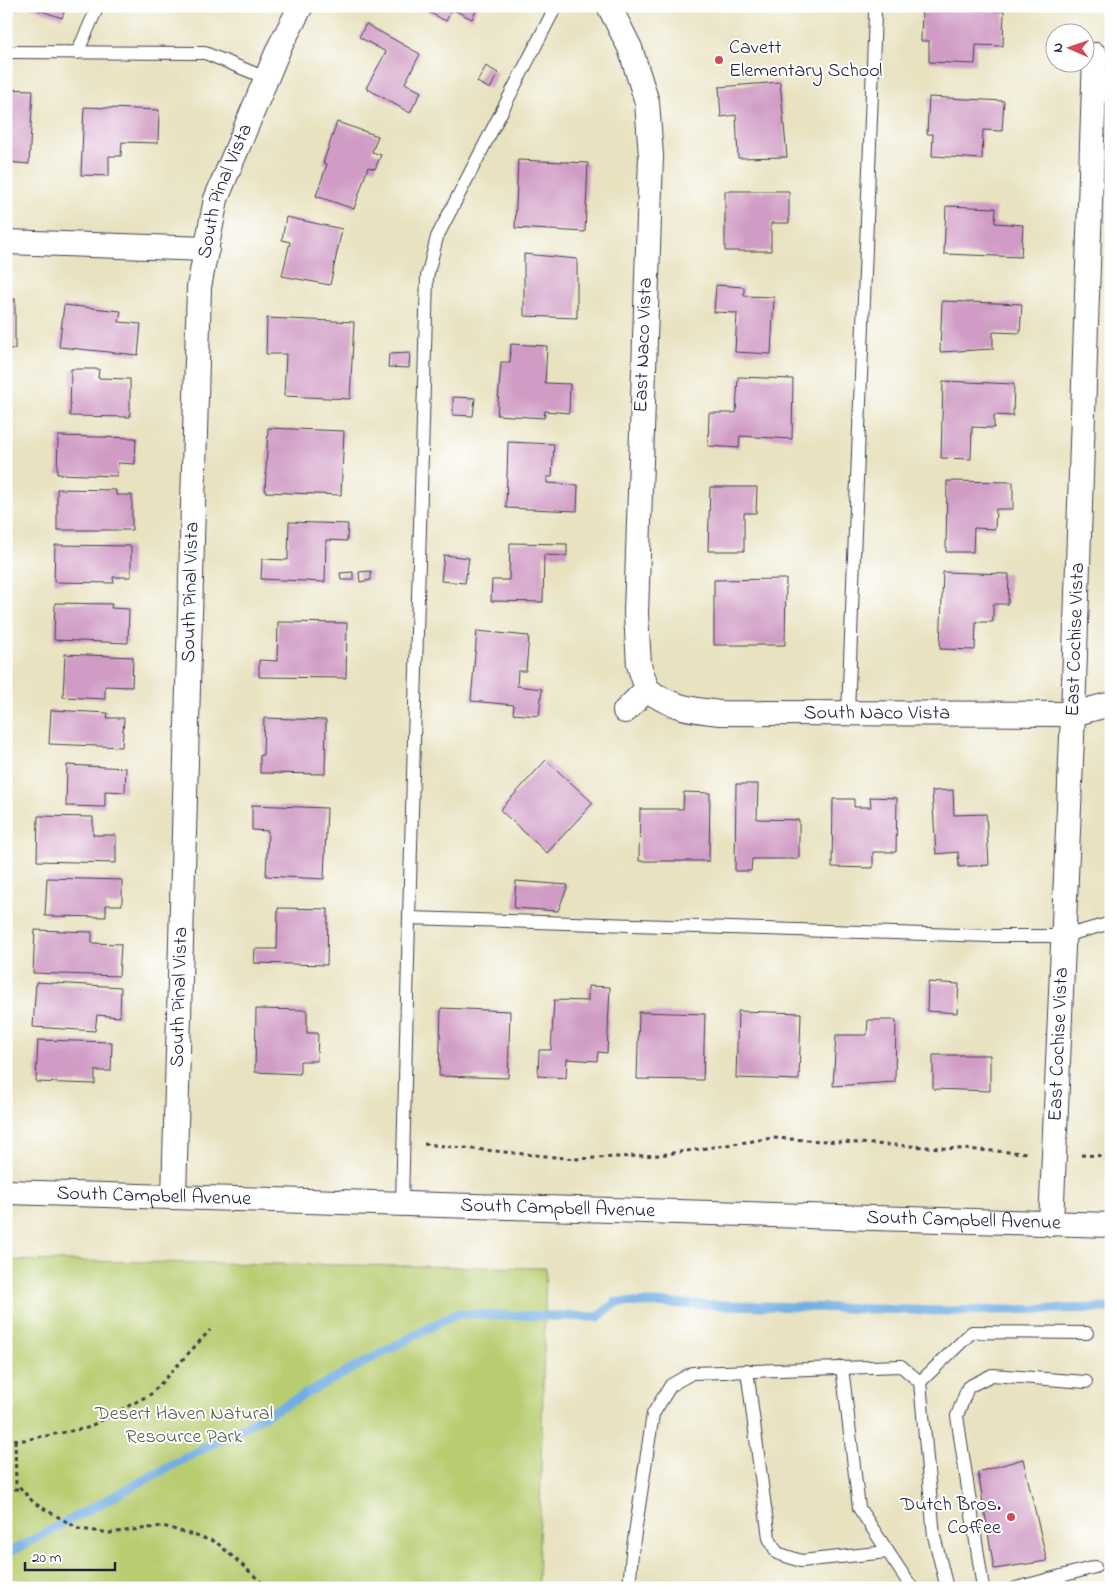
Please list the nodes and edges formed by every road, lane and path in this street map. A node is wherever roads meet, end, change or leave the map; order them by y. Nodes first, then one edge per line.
1 (98, 6) edge
2 (301, 6) edge
3 (556, 6) edge
4 (609, 6) edge
5 (875, 14) dead end
6 (6, 52) edge
7 (77, 53) junction
8 (1095, 55) dead end
9 (266, 78) junction
10 (6, 242) edge
11 (207, 249) junction
12 (647, 689) junction
13 (1111, 704) edge
14 (625, 711) dead end
15 (848, 713) junction
16 (1073, 714) junction
17 (408, 918) junction
18 (1111, 923) edge
19 (1064, 936) junction
20 (403, 1142) junction
21 (1054, 1155) junction
22 (1111, 1156) edge
23 (6, 1192) edge
24 (174, 1197) junction
25 (402, 1204) junction
26 (1051, 1224) junction
27 (1111, 1225) edge
28 (210, 1330) dead end
29 (1087, 1333) dead end
30 (842, 1367) junction
31 (747, 1370) junction
32 (920, 1382) junction
33 (1086, 1382) dead end
34 (6, 1439) edge
35 (15, 1440) junction
36 (21, 1488) junction
37 (6, 1489) edge
38 (887, 1552) junction
39 (1095, 1567) dead end
40 (268, 1588) edge
41 (629, 1588) edge
42 (912, 1588) edge
43 (947, 1588) edge
44 (983, 1588) edge
45 (1016, 1588) edge

1 - 7 lane
2 - 9 street, South Pinal Vista
3 - 17 lane
4 - 12 street, East Naco Vista
5 - 15 lane
6 - 7 lane
7 - 9 lane
8 - 16 street, East Cochise Vista
9 - 11 street, South Pinal Vista
10 - 11 street
11 - 24 street, South Pinal Vista
12 - 14 street
12 - 15 street, South Naco Vista
13 - 16 street, South Naco Vista
15 - 16 street, South Naco Vista
16 - 19 street, East Cochise Vista
17 - 19 lane
17 - 20 lane
18 - 19 lane
19 - 21 street, East Cochise Vista
20 - 21 path
20 - 25 lane
21 - 22 path
21 - 26 street, East Cochise Vista
23 - 24 street, South Campbell Avenue
24 - 25 street, South Campbell Avenue
25 - 26 street, South Campbell Avenue
26 - 27 street, South Campbell Avenue
28 - 35 path
29 - 32 lane
30 - 31 lane
30 - 32 lane
30 - 38 lane
31 - 38 lane
31 - 41 lane
32 - 43 lane
33 - 44 lane
34 - 35 path
35 - 36 path
36 - 37 path
36 - 40 path
38 - 42 lane
39 - 45 lane

